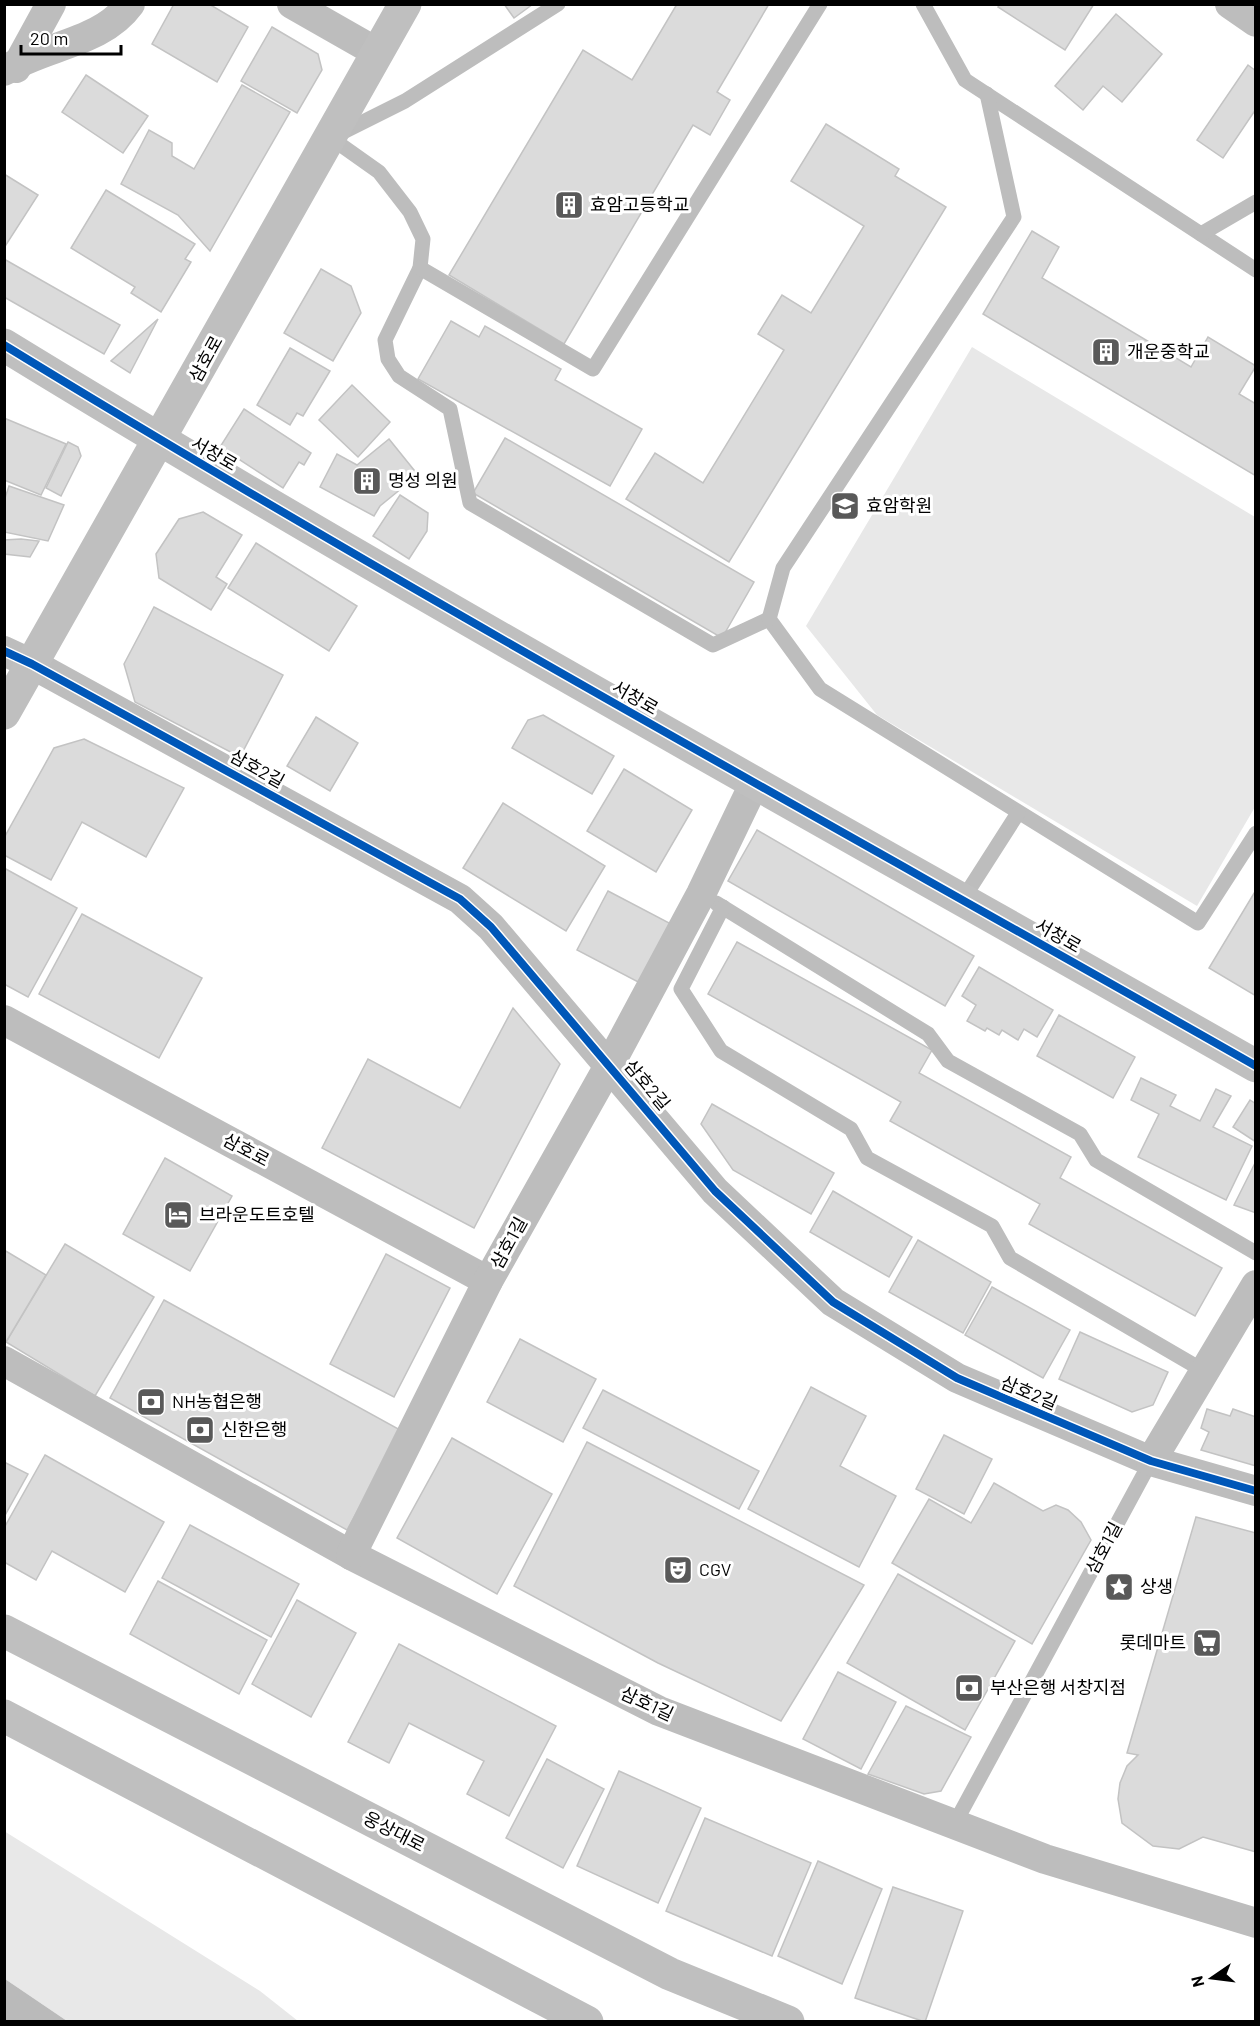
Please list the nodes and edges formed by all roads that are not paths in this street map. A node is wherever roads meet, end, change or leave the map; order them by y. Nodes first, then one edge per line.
1 (51, 4) edge
2 (130, 4) edge
3 (292, 4) edge
4 (405, 4) edge
5 (558, 4) edge
6 (820, 4) edge
7 (923, 4) edge
8 (378, 53) junction
9 (13, 66) edge
10 (4, 86) edge
11 (987, 94) junction
12 (331, 138) junction
13 (1256, 202) edge
14 (1201, 234) junction
15 (420, 268) junction
16 (1256, 270) edge
17 (4, 345) edge
18 (160, 441) junction
19 (769, 619) junction
20 (18, 658) edge
21 (4, 713) edge
22 (754, 784) junction
23 (1018, 813) junction
24 (1256, 833) edge
25 (963, 899) junction
26 (712, 900) junction
27 (4, 1020) edge
28 (610, 1064) junction
29 (1256, 1066) edge
30 (1256, 1253) edge
31 (488, 1281) junction
32 (1256, 1285) edge
33 (4, 1361) edge
34 (1204, 1371) junction
35 (1151, 1461) junction
36 (1256, 1491) edge
37 (351, 1555) junction
38 (4, 1631) edge
39 (4, 1716) edge
40 (954, 1825) junction
41 (1256, 1923) edge
42 (587, 2022) edge
43 (788, 2022) edge

1 - 9 street
2 - 9 street
3 - 8 street
4 - 8 street, 삼호로
5 - 12 lane
6 - 15 lane
7 - 11 lane
8 - 12 street, 삼호로
9 - 10 street
11 - 14 lane
11 - 19 lane
12 - 15 lane
12 - 18 street, 삼호로
13 - 14 lane
14 - 16 lane
15 - 19 lane
17 - 18 street, 서창로
18 - 20 street, 삼호로
18 - 22 street, 서창로
19 - 23 lane
20 - 21 street, 삼호로
20 - 28 street, 삼호2길
22 - 25 street, 서창로
22 - 26 street, 삼호1길
23 - 24 lane
23 - 25 lane
25 - 29 street, 서창로
26 - 28 street, 삼호1길
26 - 30 lane
26 - 34 lane
27 - 31 street, 삼호로
28 - 31 street, 삼호1길
28 - 35 street, 삼호2길
31 - 37 street, 삼호1길
32 - 34 street
33 - 37 street, 삼호1길
34 - 35 street
35 - 36 street, 삼호2길
35 - 40 lane, 삼호1길
37 - 40 street, 삼호1길
38 - 43 street, 웅상대로
39 - 42 street
40 - 41 street, 삼호1길

